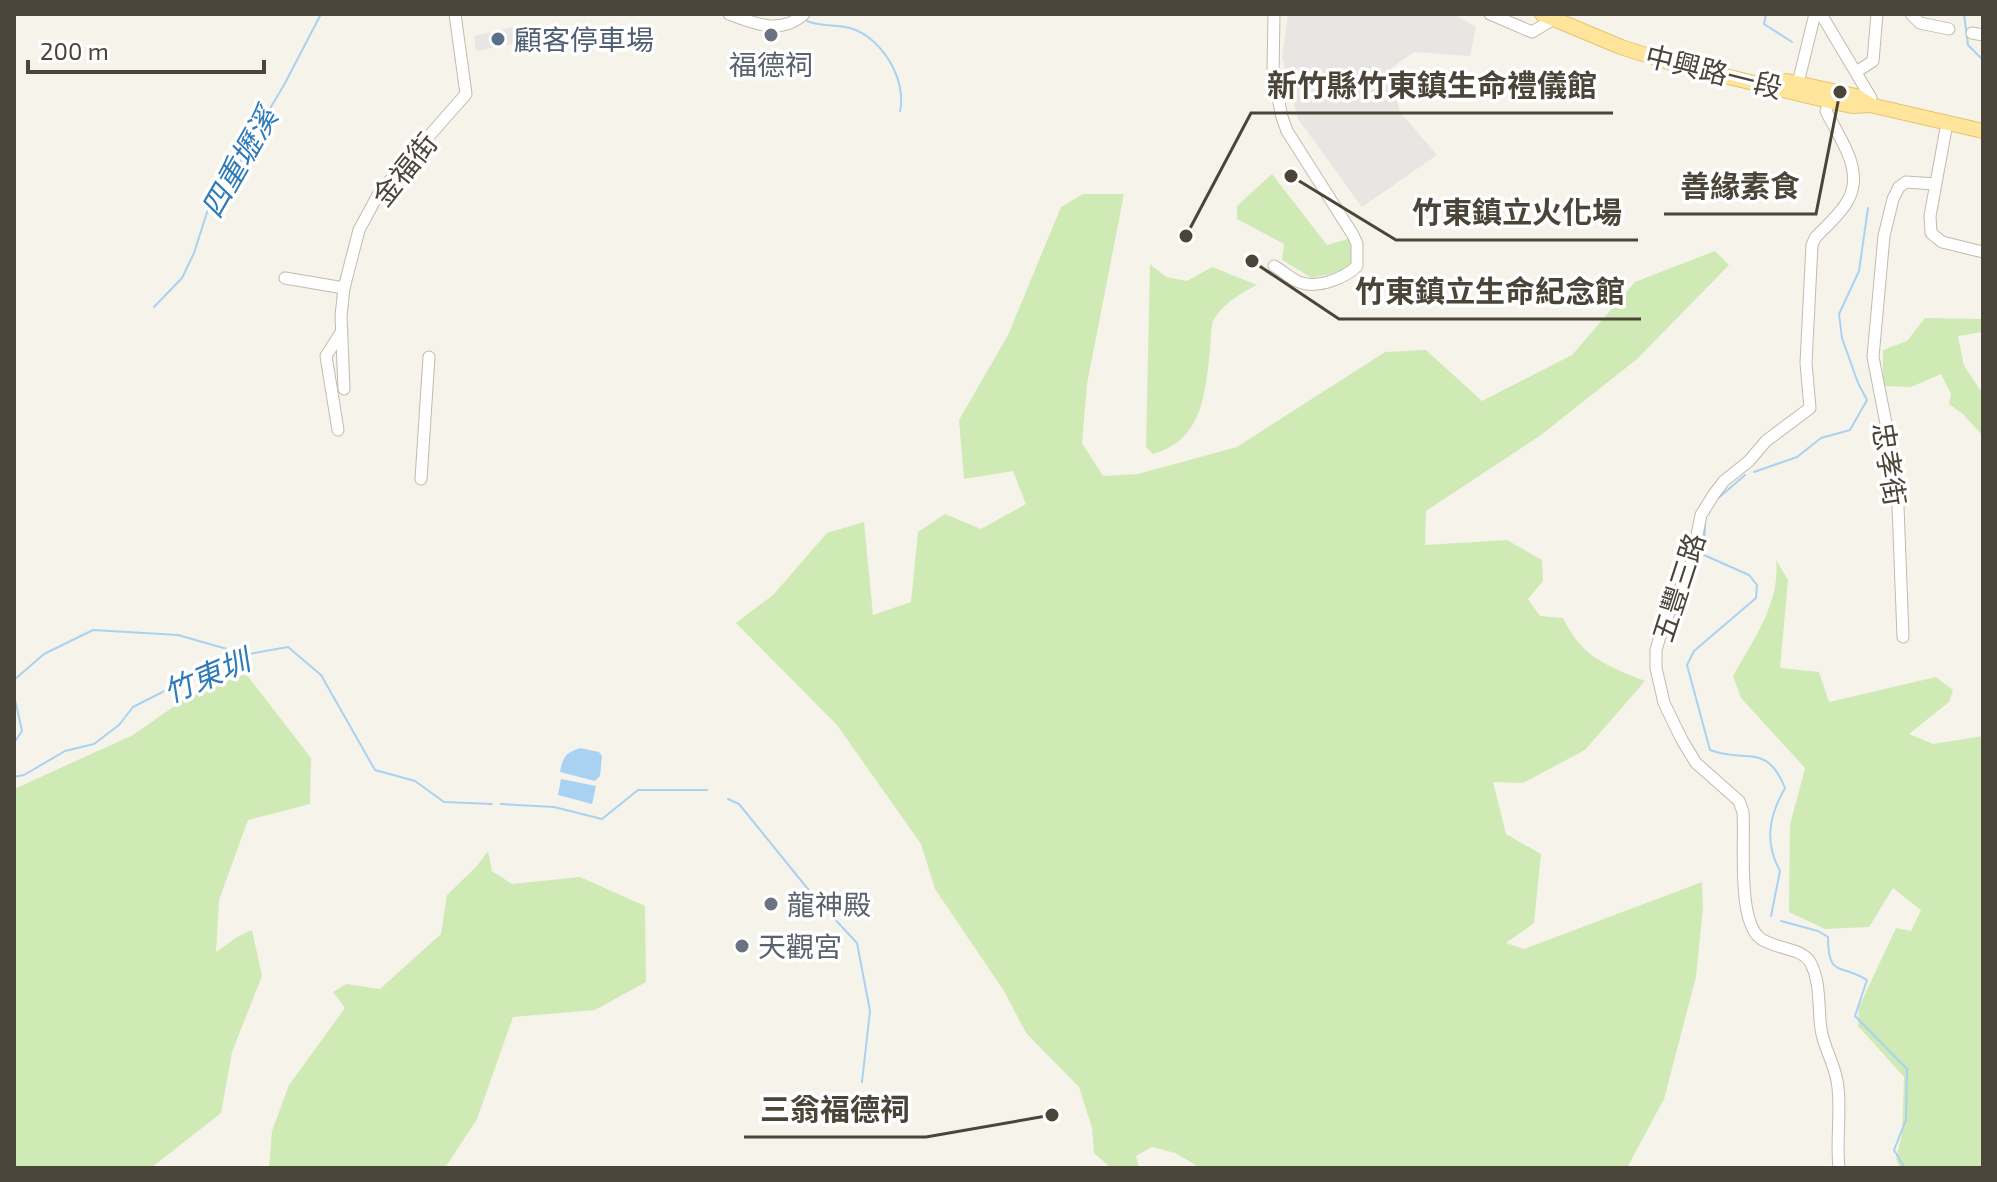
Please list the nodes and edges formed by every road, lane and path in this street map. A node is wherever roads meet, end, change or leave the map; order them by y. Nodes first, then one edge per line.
1 (455, 14) edge
2 (729, 14) edge
3 (804, 14) edge
4 (1274, 14) edge
5 (1490, 14) edge
6 (1815, 14) edge
7 (1821, 14) edge
8 (1877, 14) edge
9 (1911, 14) edge
10 (1553, 15) edge
11 (1949, 29) dead end
12 (1856, 72) junction
13 (1797, 87) junction
14 (1829, 101) junction
15 (1870, 105) junction
16 (1947, 123) junction
17 (1983, 131) edge
18 (1935, 184) junction
19 (1983, 252) edge
20 (1274, 266) dead end
21 (285, 278) dead end
22 (344, 288) junction
23 (342, 331) junction
24 (429, 357) dead end
25 (344, 389) dead end
26 (338, 430) dead end
27 (421, 479) dead end
28 (1903, 637) dead end
29 (1839, 1168) edge

1 - 22 street, 金福街
2 - 3 street
4 - 20 street
5 - 10 street
6 - 13 street
7 - 12 street
8 - 12 street
9 - 11 street
10 - 13 main road, 中興路一段
12 - 15 street
13 - 14 main road
13 - 15 main road
14 - 15 main road
14 - 29 street, 五豐三路
15 - 16 main road
16 - 17 main road
16 - 18 street
18 - 19 street
18 - 28 street, 忠孝街
21 - 22 street
22 - 23 street, 金福街
23 - 25 street, 金福街
23 - 26 street, 金福街
24 - 27 street

